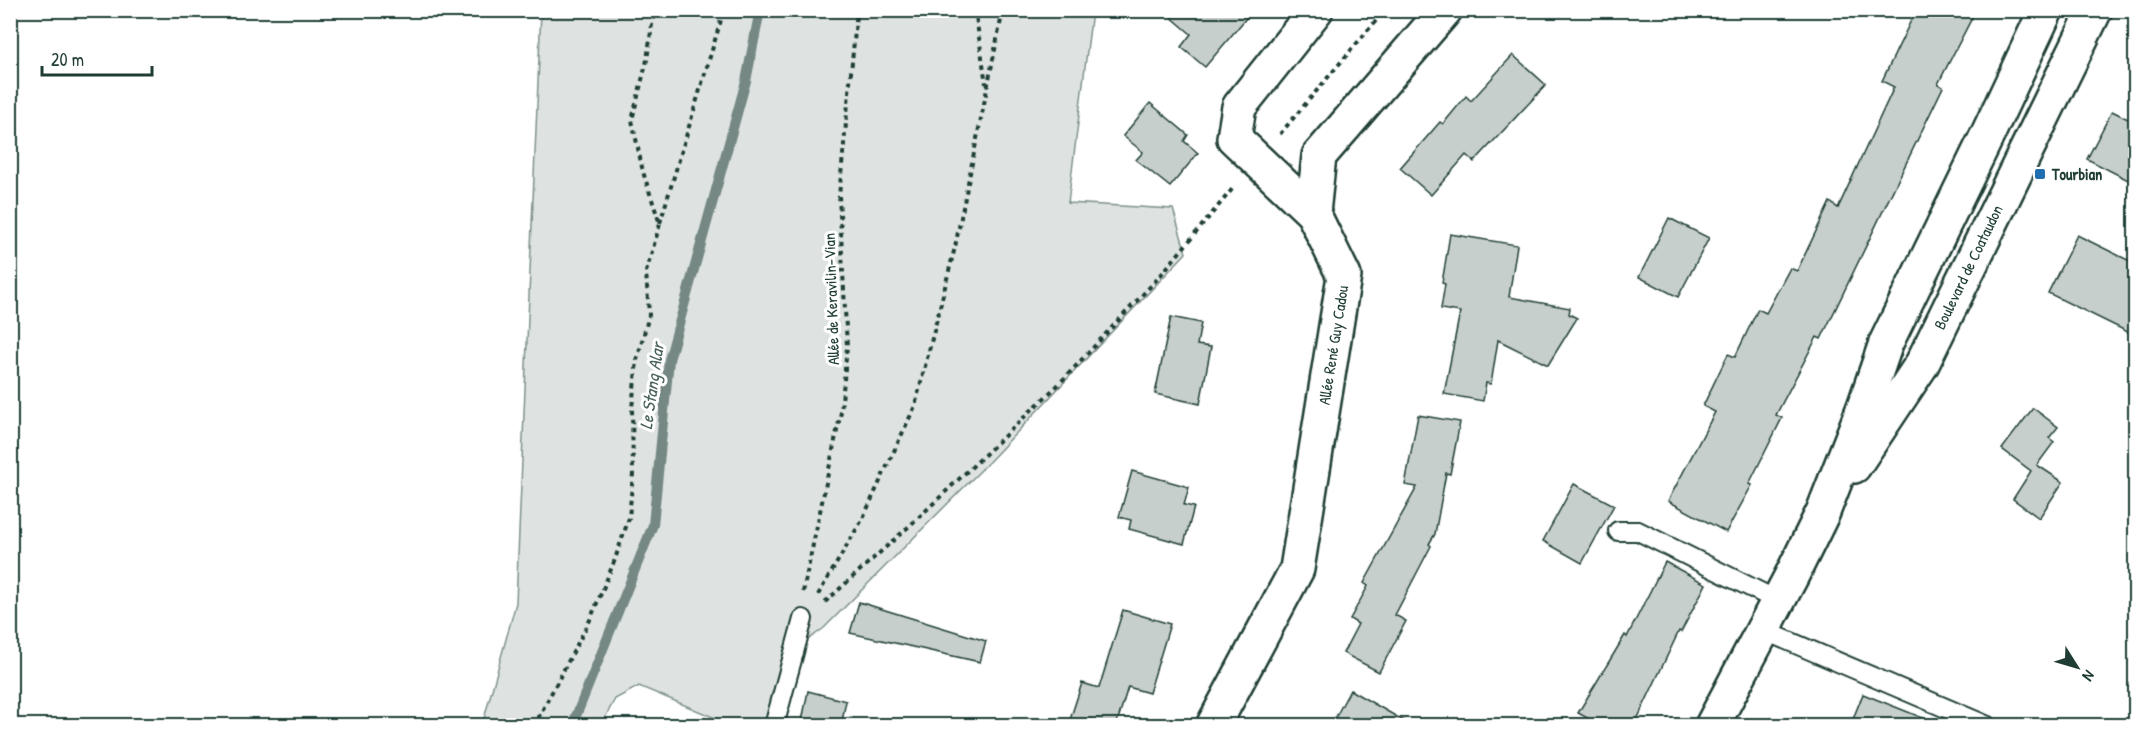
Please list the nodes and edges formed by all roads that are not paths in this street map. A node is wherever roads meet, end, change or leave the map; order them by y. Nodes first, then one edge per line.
1 (1316, 10) edge
2 (1445, 10) edge
3 (2046, 10) edge
4 (2095, 10) edge
5 (1313, 213) junction
6 (1822, 512) junction
7 (1618, 531) dead end
8 (1771, 616) junction
9 (803, 619) road end
10 (774, 726) edge
11 (1213, 726) edge
12 (1713, 726) edge
13 (1988, 726) edge

1 - 5 main road, Allée René Guy Cadou
2 - 5 main road
3 - 6 main road, Boulevard de Coataudon
4 - 6 main road, Boulevard de Coataudon
5 - 11 main road, Allée René Guy Cadou
6 - 8 main road, Boulevard de Coataudon
7 - 8 lane
8 - 12 main road, Boulevard de Coataudon
8 - 13 lane
9 - 10 lane

